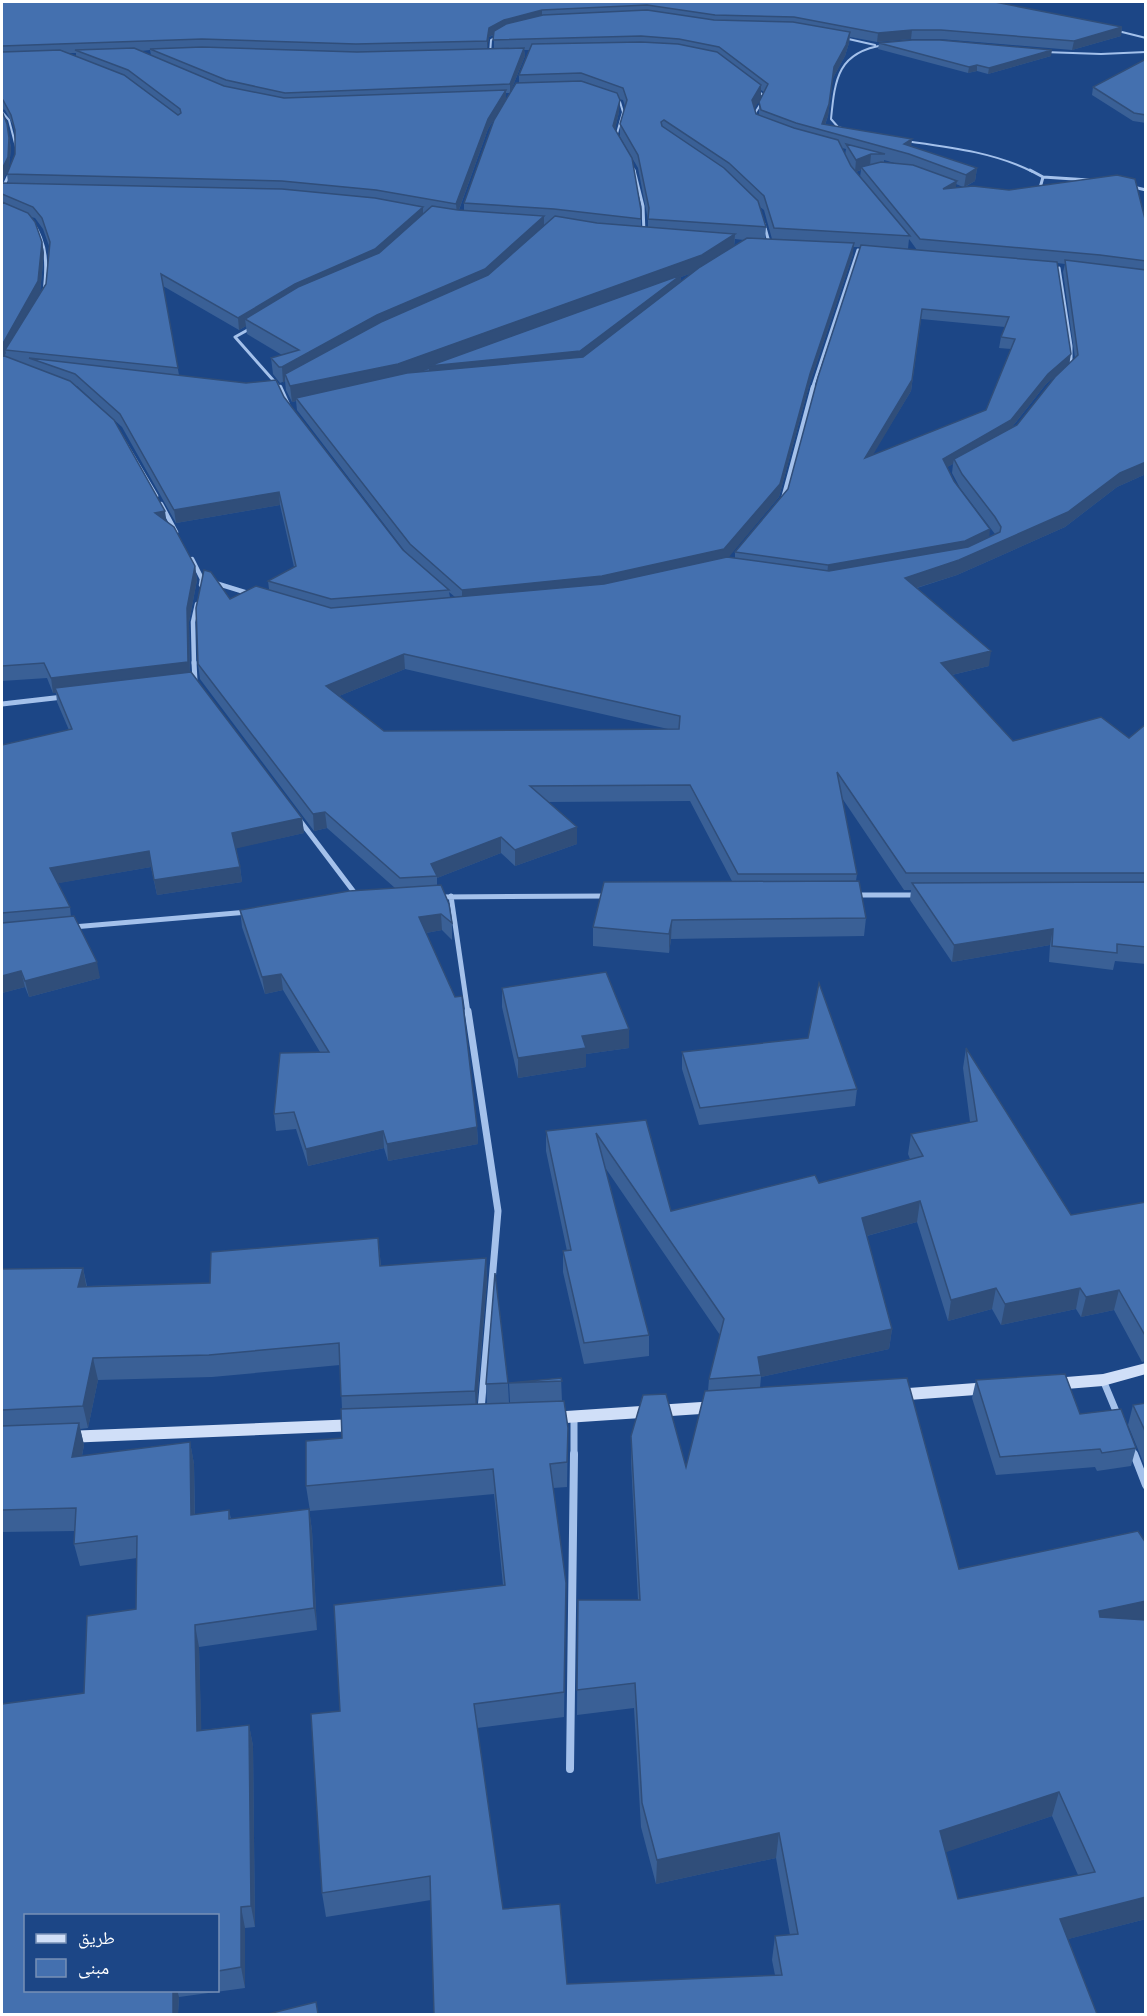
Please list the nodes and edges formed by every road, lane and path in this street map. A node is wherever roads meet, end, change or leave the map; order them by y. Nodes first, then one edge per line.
1 (1112, 30) edge
2 (505, 32) edge
3 (834, 36) edge
4 (1146, 38) edge
5 (877, 45) junction
6 (888, 45) edge
7 (1041, 52) edge
8 (1146, 52) edge
9 (490, 54) junction
10 (500, 54) edge
11 (479, 55) edge
12 (751, 85) edge
13 (604, 95) edge
14 (2, 112) edge
15 (757, 124) edge
16 (848, 130) edge
17 (901, 140) edge
18 (621, 146) edge
19 (17, 153) edge
20 (626, 154) edge
21 (10, 171) edge
22 (1043, 177) junction
23 (1089, 180) edge
24 (1123, 184) edge
25 (2, 190) edge
26 (14, 190) edge
27 (1146, 190) edge
28 (1033, 192) edge
29 (761, 213) edge
30 (22, 216) edge
31 (632, 236) edge
32 (644, 237) junction
33 (656, 237) edge
34 (758, 245) edge
35 (770, 246) junction
36 (781, 246) edge
37 (848, 249) edge
38 (858, 250) junction
39 (870, 251) edge
40 (1047, 267) edge
41 (1059, 268) junction
42 (1069, 268) edge
43 (44, 294) edge
44 (262, 321) edge
45 (1066, 372) edge
46 (291, 383) edge
47 (280, 388) junction
48 (270, 389) edge
49 (289, 407) edge
50 (110, 422) edge
51 (776, 507) edge
52 (180, 539) edge
53 (186, 549) edge
54 (202, 579) junction
55 (200, 590) edge
56 (256, 595) edge
57 (198, 601) edge
58 (195, 681) junction
59 (184, 682) edge
60 (202, 690) edge
61 (70, 696) edge
62 (2, 704) edge
63 (292, 810) edge
64 (846, 895) edge
65 (930, 895) edge
66 (451, 896) junction
67 (619, 896) edge
68 (429, 897) edge
69 (350, 903) edge
70 (257, 911) edge
71 (71, 927) edge
72 (1146, 1368) edge
73 (1103, 1380) junction
74 (1044, 1384) edge
75 (1009, 1387) edge
76 (880, 1396) edge
77 (727, 1407) edge
78 (574, 1417) junction
79 (539, 1418) edge
80 (481, 1420) edge
81 (1120, 1422) edge
82 (373, 1424) edge
83 (49, 1438) edge
84 (1129, 1443) edge
85 (1146, 1485) edge
86 (570, 1768) dead end

1 - 4 street
2 - 9 street
3 - 5 street
5 - 6 street
5 - 16 street
7 - 8 street
9 - 10 street
9 - 11 street
12 - 15 street
13 - 18 street
14 - 19 street
17 - 22 street
20 - 32 street
21 - 25 street
22 - 23 street
22 - 28 street
24 - 27 street
25 - 26 street
29 - 35 street
30 - 43 street
31 - 32 street
32 - 33 street
34 - 35 street
35 - 36 street
37 - 38 street
38 - 39 street
38 - 51 street
40 - 41 street
41 - 42 street
41 - 45 street
44 - 47 street
46 - 47 street
47 - 48 street
47 - 49 street
50 - 52 street
53 - 54 street
54 - 55 street
54 - 56 street
57 - 58 street
58 - 59 street
58 - 60 street
61 - 62 street
63 - 69 street
64 - 65 street
66 - 67 street
66 - 68 street
66 - 80 street
70 - 71 street
72 - 73 street
73 - 74 street
73 - 81 street
75 - 76 street
77 - 78 street
78 - 79 street
78 - 86 street
82 - 83 street
84 - 85 street

